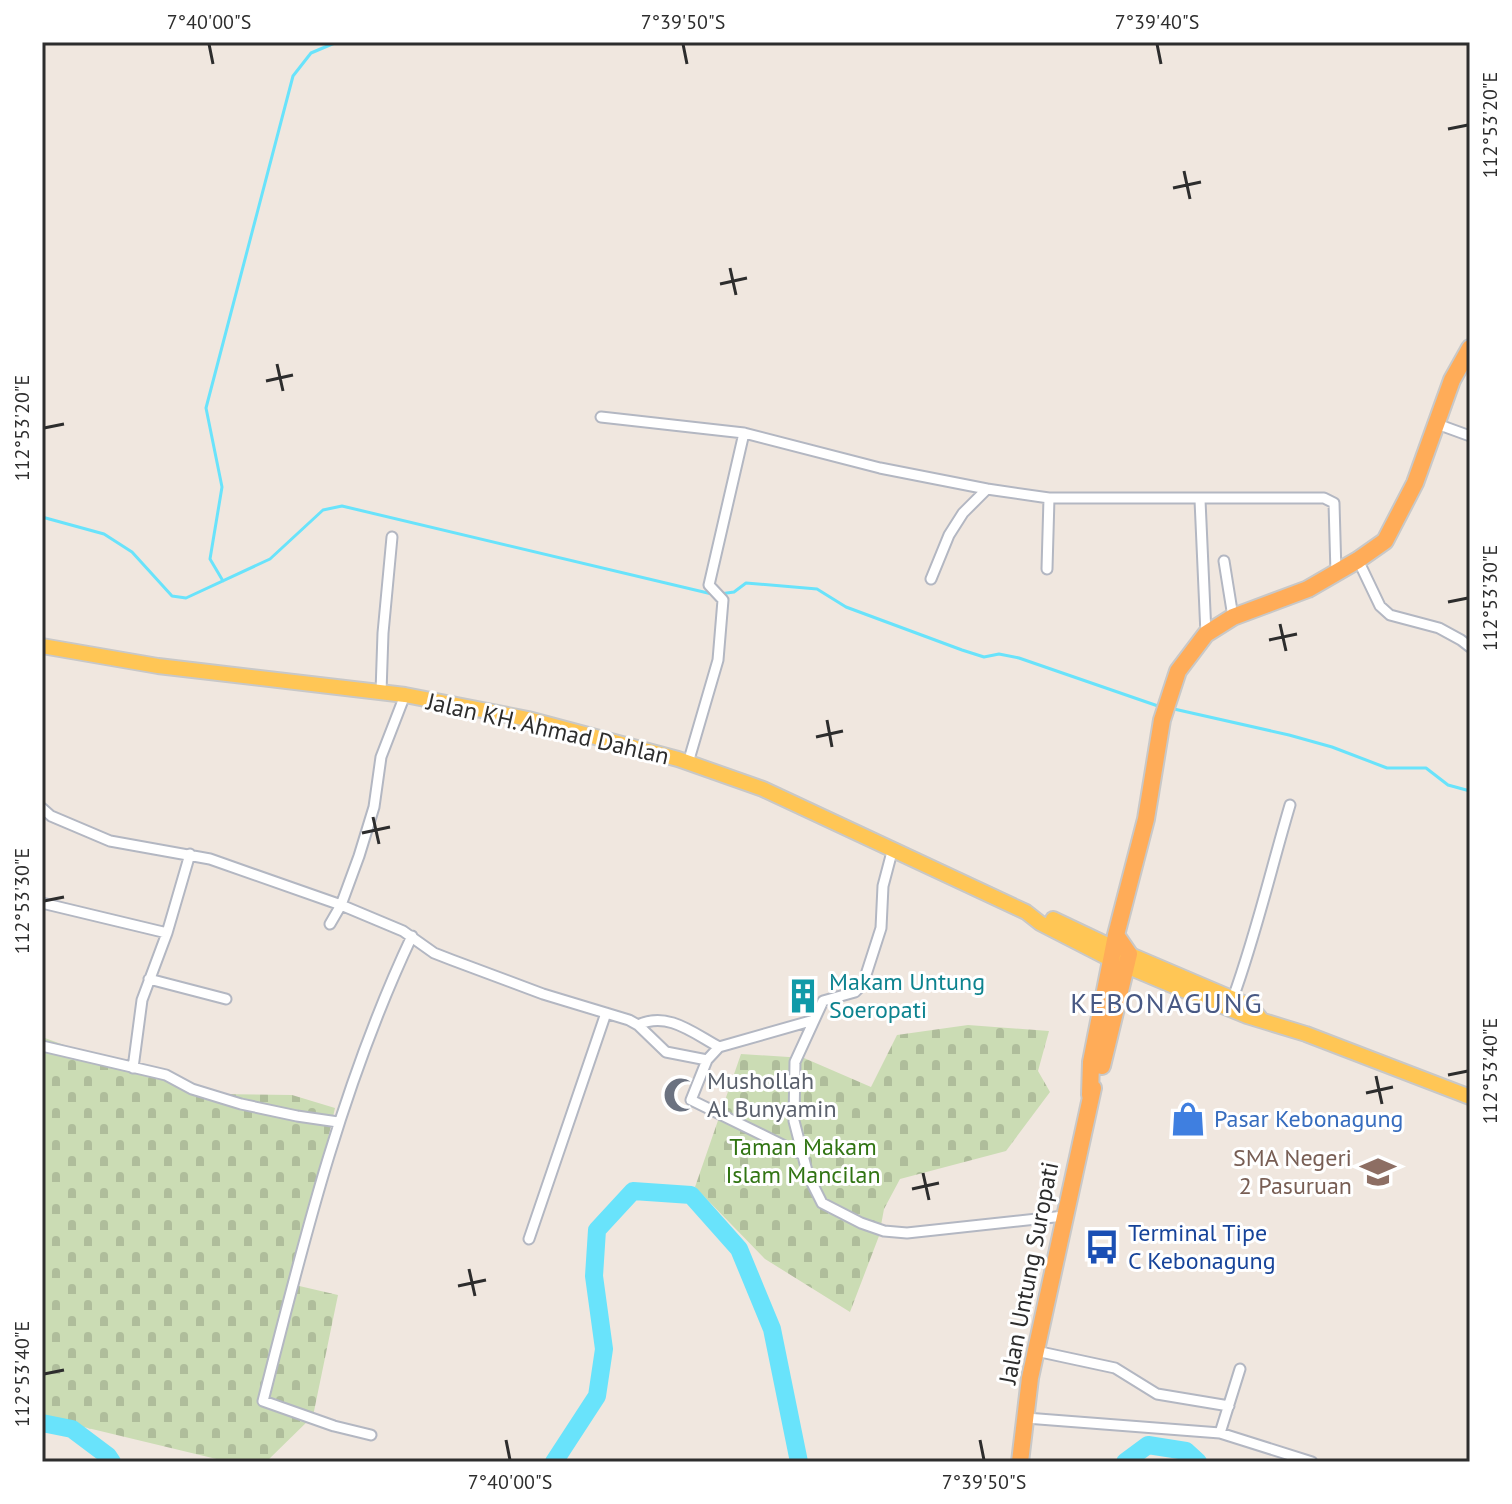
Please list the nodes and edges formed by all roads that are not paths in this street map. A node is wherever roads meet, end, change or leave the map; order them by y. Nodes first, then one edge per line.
1 (1470, 348) edge
2 (1470, 365) edge
3 (1452, 380) junction
4 (601, 417) dead end
5 (1437, 424) junction
6 (744, 433) junction
7 (1470, 436) edge
8 (987, 489) junction
9 (1049, 498) junction
10 (1200, 500) junction
11 (392, 537) dead end
12 (1358, 560) junction
13 (1224, 561) dead end
14 (1047, 569) dead end
15 (1336, 573) junction
16 (931, 579) dead end
17 (1233, 617) junction
18 (1206, 634) junction
19 (42, 646) edge
20 (1470, 647) edge
21 (381, 692) junction
22 (405, 695) junction
23 (688, 763) junction
24 (1290, 805) dead end
25 (42, 808) edge
26 (893, 848) junction
27 (190, 854) junction
28 (42, 903) edge
29 (341, 905) junction
30 (330, 924) dead end
31 (167, 933) junction
32 (412, 936) junction
33 (1119, 953) junction
34 (149, 979) junction
35 (1233, 998) junction
36 (226, 999) dead end
37 (606, 1013) junction
38 (1260, 1018) junction
39 (814, 1020) junction
40 (638, 1025) junction
41 (42, 1046) edge
42 (719, 1047) junction
43 (707, 1060) junction
44 (133, 1068) junction
45 (1470, 1097) edge
46 (338, 1122) junction
47 (803, 1155) junction
48 (1064, 1216) junction
49 (529, 1239) dead end
50 (1036, 1351) junction
51 (1240, 1369) dead end
52 (1229, 1406) junction
53 (1026, 1418) junction
54 (1220, 1433) junction
55 (371, 1435) dead end
56 (1020, 1462) edge
57 (1312, 1462) edge

1 - 3 highway
2 - 3 highway
3 - 5 highway
4 - 6 street
5 - 7 street
5 - 12 highway
6 - 8 street
6 - 23 street
8 - 9 street
8 - 16 street
9 - 10 street
9 - 14 street
10 - 15 street
10 - 18 street
11 - 21 street
12 - 15 highway
12 - 20 street
13 - 17 street
15 - 17 highway
17 - 18 highway
18 - 33 highway, Jalan Untung Suropati
19 - 21 main road, Jalan KH. Ahmad Dahlan
21 - 22 main road, Jalan KH. Ahmad Dahlan
22 - 23 main road, Jalan KH. Ahmad Dahlan
22 - 29 street
23 - 26 main road, Jalan KH. Ahmad Dahlan
24 - 35 street
25 - 27 street
26 - 33 main road, Jalan KH. Ahmad Dahlan
26 - 39 street
27 - 29 street
27 - 31 street
28 - 31 street
29 - 30 street
29 - 32 street
31 - 34 street
32 - 37 street
32 - 46 street
33 - 35 main road
33 - 38 main road
33 - 48 highway, Jalan Untung Suropati
34 - 36 street
34 - 44 street
35 - 38 main road
37 - 40 street
37 - 49 street
38 - 45 main road
39 - 42 street
39 - 47 street
40 - 42 street
40 - 43 street
41 - 44 street
42 - 43 street
43 - 47 street
44 - 46 street
46 - 55 street
47 - 48 street
48 - 50 highway, Jalan Untung Suropati
50 - 52 street
50 - 53 highway, Jalan Untung Suropati
51 - 52 street
52 - 54 street
53 - 54 street
53 - 56 highway, Jalan Untung Suropati
54 - 57 street

